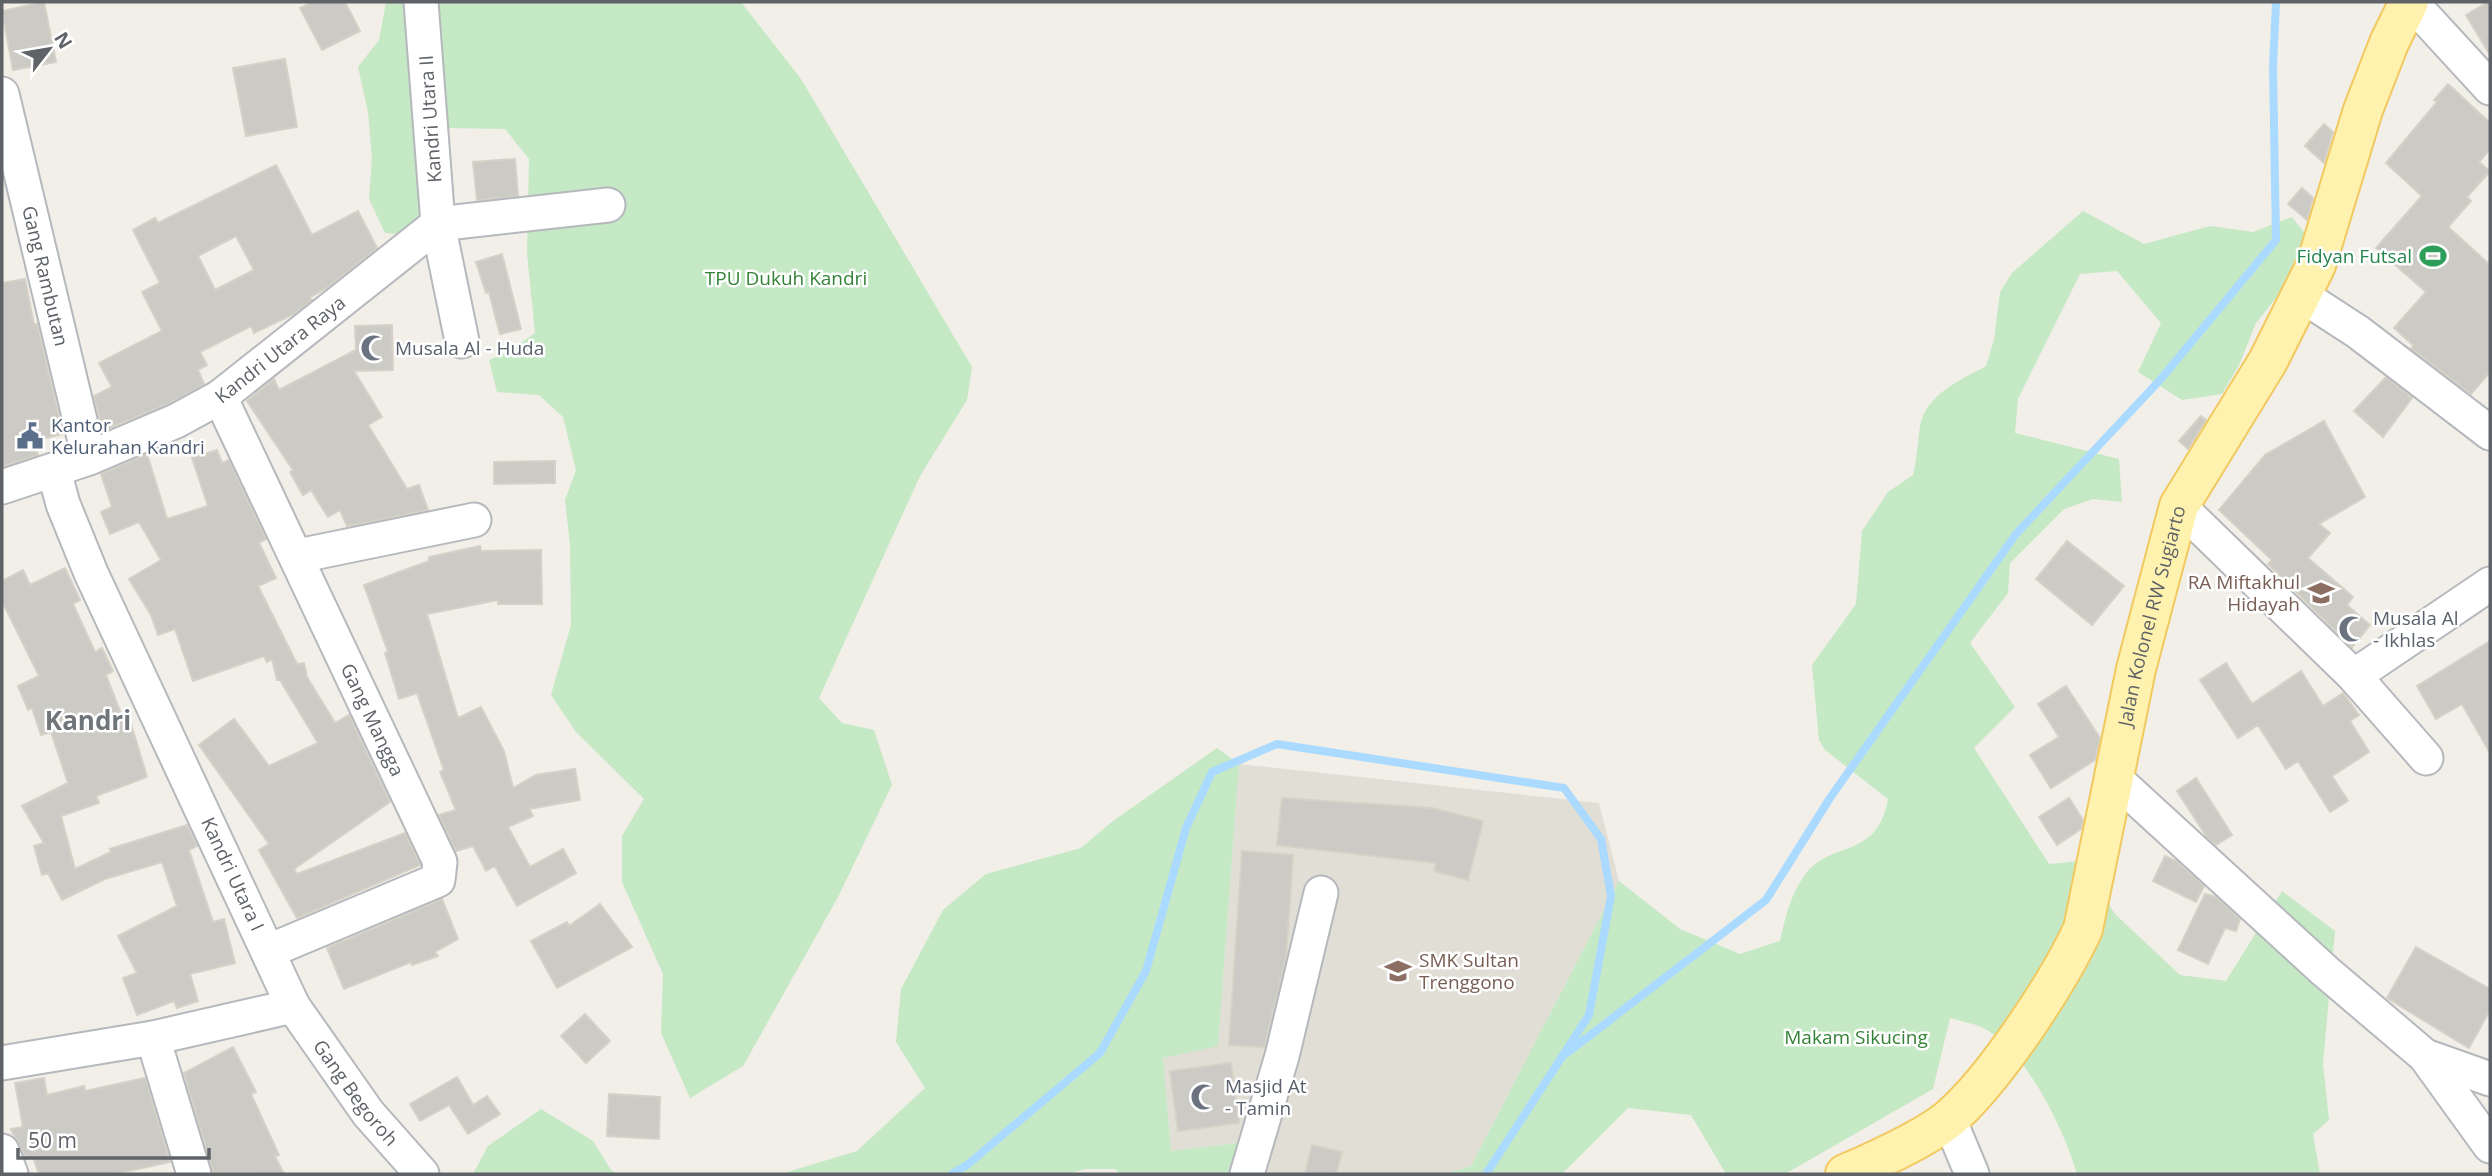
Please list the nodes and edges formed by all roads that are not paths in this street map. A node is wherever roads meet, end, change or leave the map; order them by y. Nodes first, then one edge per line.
1 (421, 2) edge
2 (2410, 2) edge
3 (2490, 88) edge
4 (2, 93) edge
5 (608, 205) dead end
6 (433, 228) junction
7 (2301, 295) junction
8 (462, 341) dead end
9 (220, 397) junction
10 (2490, 433) edge
11 (89, 458) junction
12 (54, 471) junction
13 (2, 487) edge
14 (2179, 506) junction
15 (474, 520) dead end
16 (298, 556) junction
17 (2490, 584) edge
18 (2354, 676) junction
19 (2426, 758) dead end
20 (2112, 776) junction
21 (1321, 893) dead end
22 (270, 951) junction
23 (293, 1006) junction
24 (153, 1038) junction
25 (2425, 1056) junction
26 (2, 1063) edge
27 (2490, 1079) edge
28 (1949, 1119) junction
29 (2490, 1146) edge
30 (2, 1151) edge
31 (11, 1174) edge
32 (194, 1174) edge
33 (422, 1174) edge
34 (1247, 1174) edge
35 (1845, 1174) edge
36 (1972, 1174) edge

1 - 6 street, Kandri Utara II
2 - 3 street
2 - 7 main road, Jalan Kolonel RW Sugiarto
4 - 11 street, Gang Rambutan
5 - 6 street
6 - 8 street, Kandri Utara II
6 - 9 street, Kandri Utara Raya
7 - 10 street
7 - 14 main road, Jalan Kolonel RW Sugiarto
9 - 11 street, Kandri Utara Raya
9 - 16 street, Gang Mangga
11 - 12 street, Kandri Utara Raya
12 - 13 street, Kandri Utara Raya
12 - 22 street, Kandri Utara I
14 - 18 street
14 - 20 main road, Jalan Kolonel RW Sugiarto
15 - 16 street
16 - 22 street, Gang Mangga
17 - 18 street
18 - 19 street
20 - 25 street
20 - 28 main road, Jalan Kolonel RW Sugiarto
21 - 34 street
22 - 23 street, Kandri Utara I
23 - 24 street
23 - 33 street, Gang Begoroh
24 - 26 street
24 - 32 street
25 - 27 street
25 - 29 street
28 - 35 main road, Jalan Kolonel RW Sugiarto
28 - 36 street
30 - 31 street

